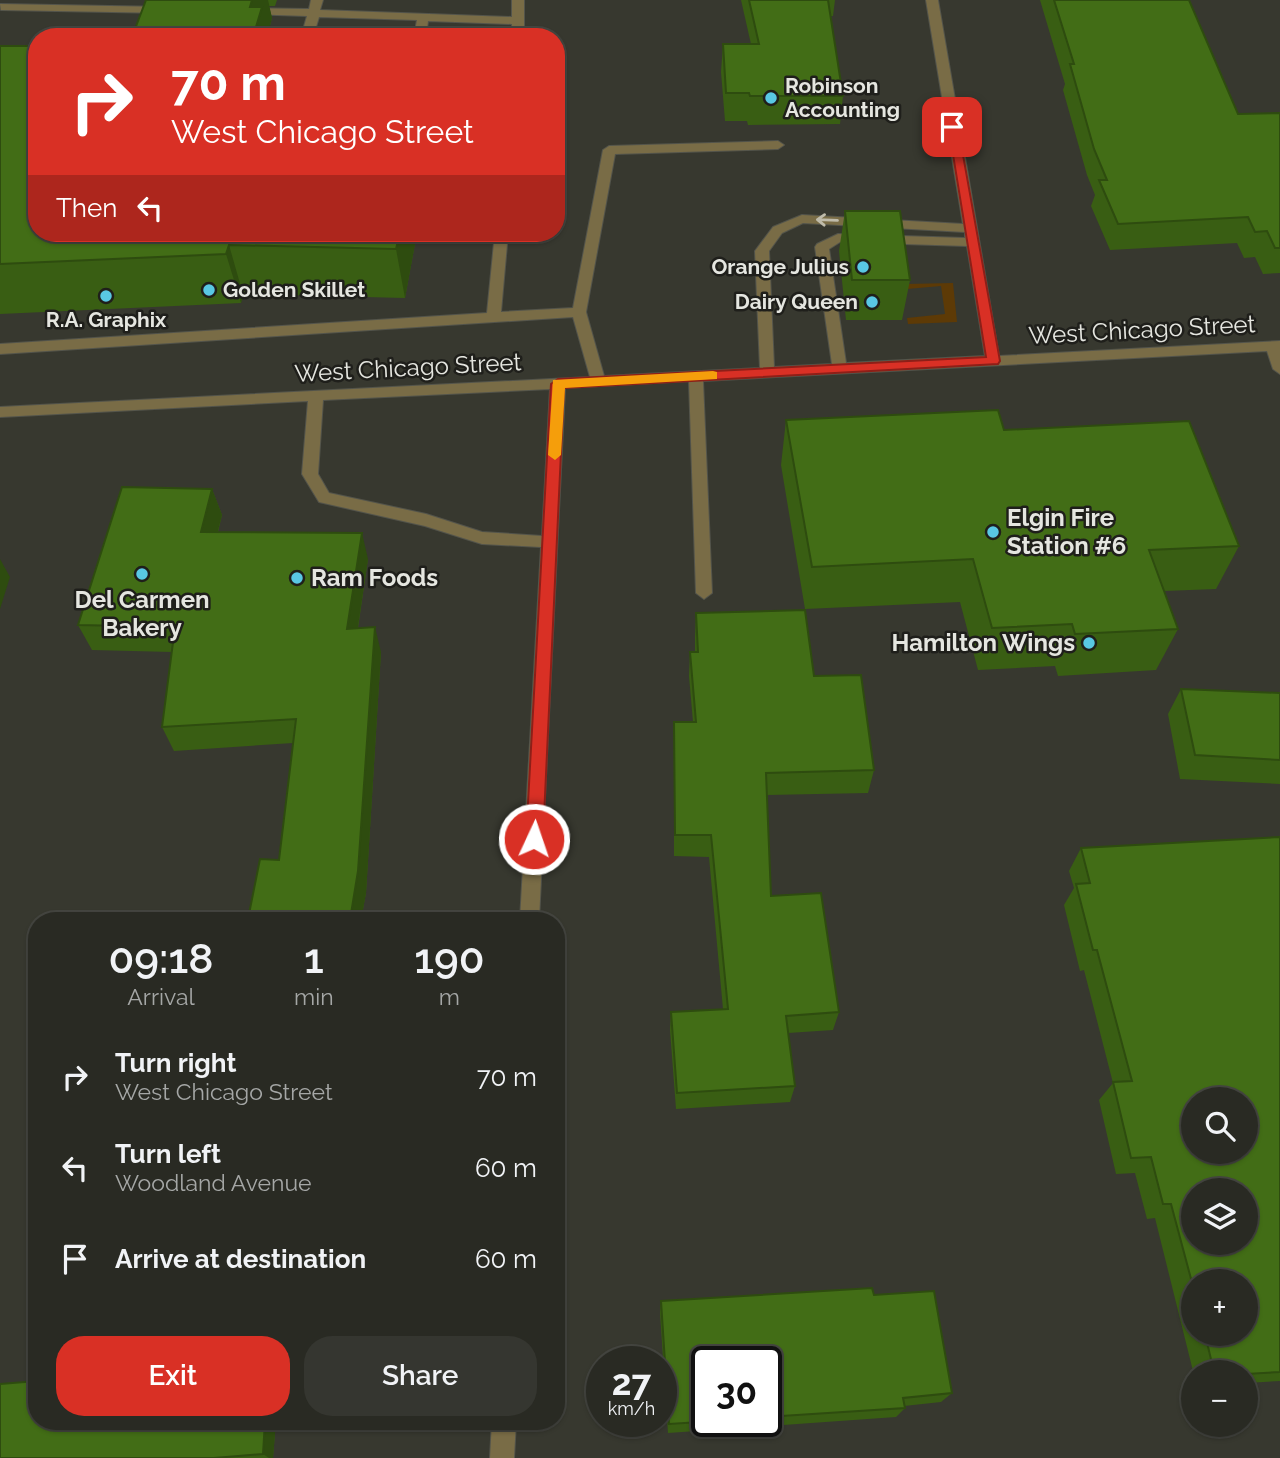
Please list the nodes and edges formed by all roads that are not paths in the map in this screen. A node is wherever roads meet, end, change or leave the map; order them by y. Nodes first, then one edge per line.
1 (5, 0) edge
2 (317, 0) edge
3 (518, 0) edge
4 (932, 0) edge
5 (0, 8) edge
6 (174, 10) edge
7 (230, 11) edge
8 (314, 13) junction
9 (423, 17) junction
10 (518, 21) junction
11 (310, 28) edge
12 (421, 28) edge
13 (518, 28) edge
14 (778, 145) dead end
15 (970, 235) junction
16 (500, 242) edge
17 (579, 312) junction
18 (494, 317) junction
19 (1276, 346) edge
20 (0, 349) edge
21 (993, 361) junction
22 (840, 369) junction
23 (1280, 369) edge
24 (767, 372) junction
25 (696, 376) junction
26 (598, 381) junction
27 (558, 384) junction
28 (316, 396) junction
29 (0, 412) edge
30 (550, 542) junction
31 (704, 593) dead end
32 (530, 912) edge
33 (504, 1430) edge
34 (502, 1458) edge

1 - 5 street
2 - 8 street
3 - 10 street
4 - 15 street
5 - 6 street
7 - 8 street
8 - 9 street
8 - 11 street
9 - 10 street
9 - 12 street
10 - 13 street
14 - 17 street
15 - 21 street
15 - 22 street
15 -> 24 street
16 - 18 street
17 - 18 street
17 - 26 street
18 - 20 street
19 - 21 street, West Chicago Street
19 - 23 street
21 - 22 street, West Chicago Street
22 - 24 street, West Chicago Street
24 - 25 street, West Chicago Street
25 - 26 street, West Chicago Street
25 - 31 street
26 - 27 street, West Chicago Street
27 - 28 street, West Chicago Street
27 - 30 street
28 - 29 street, West Chicago Street
28 - 30 street
30 - 32 street
33 - 34 street

